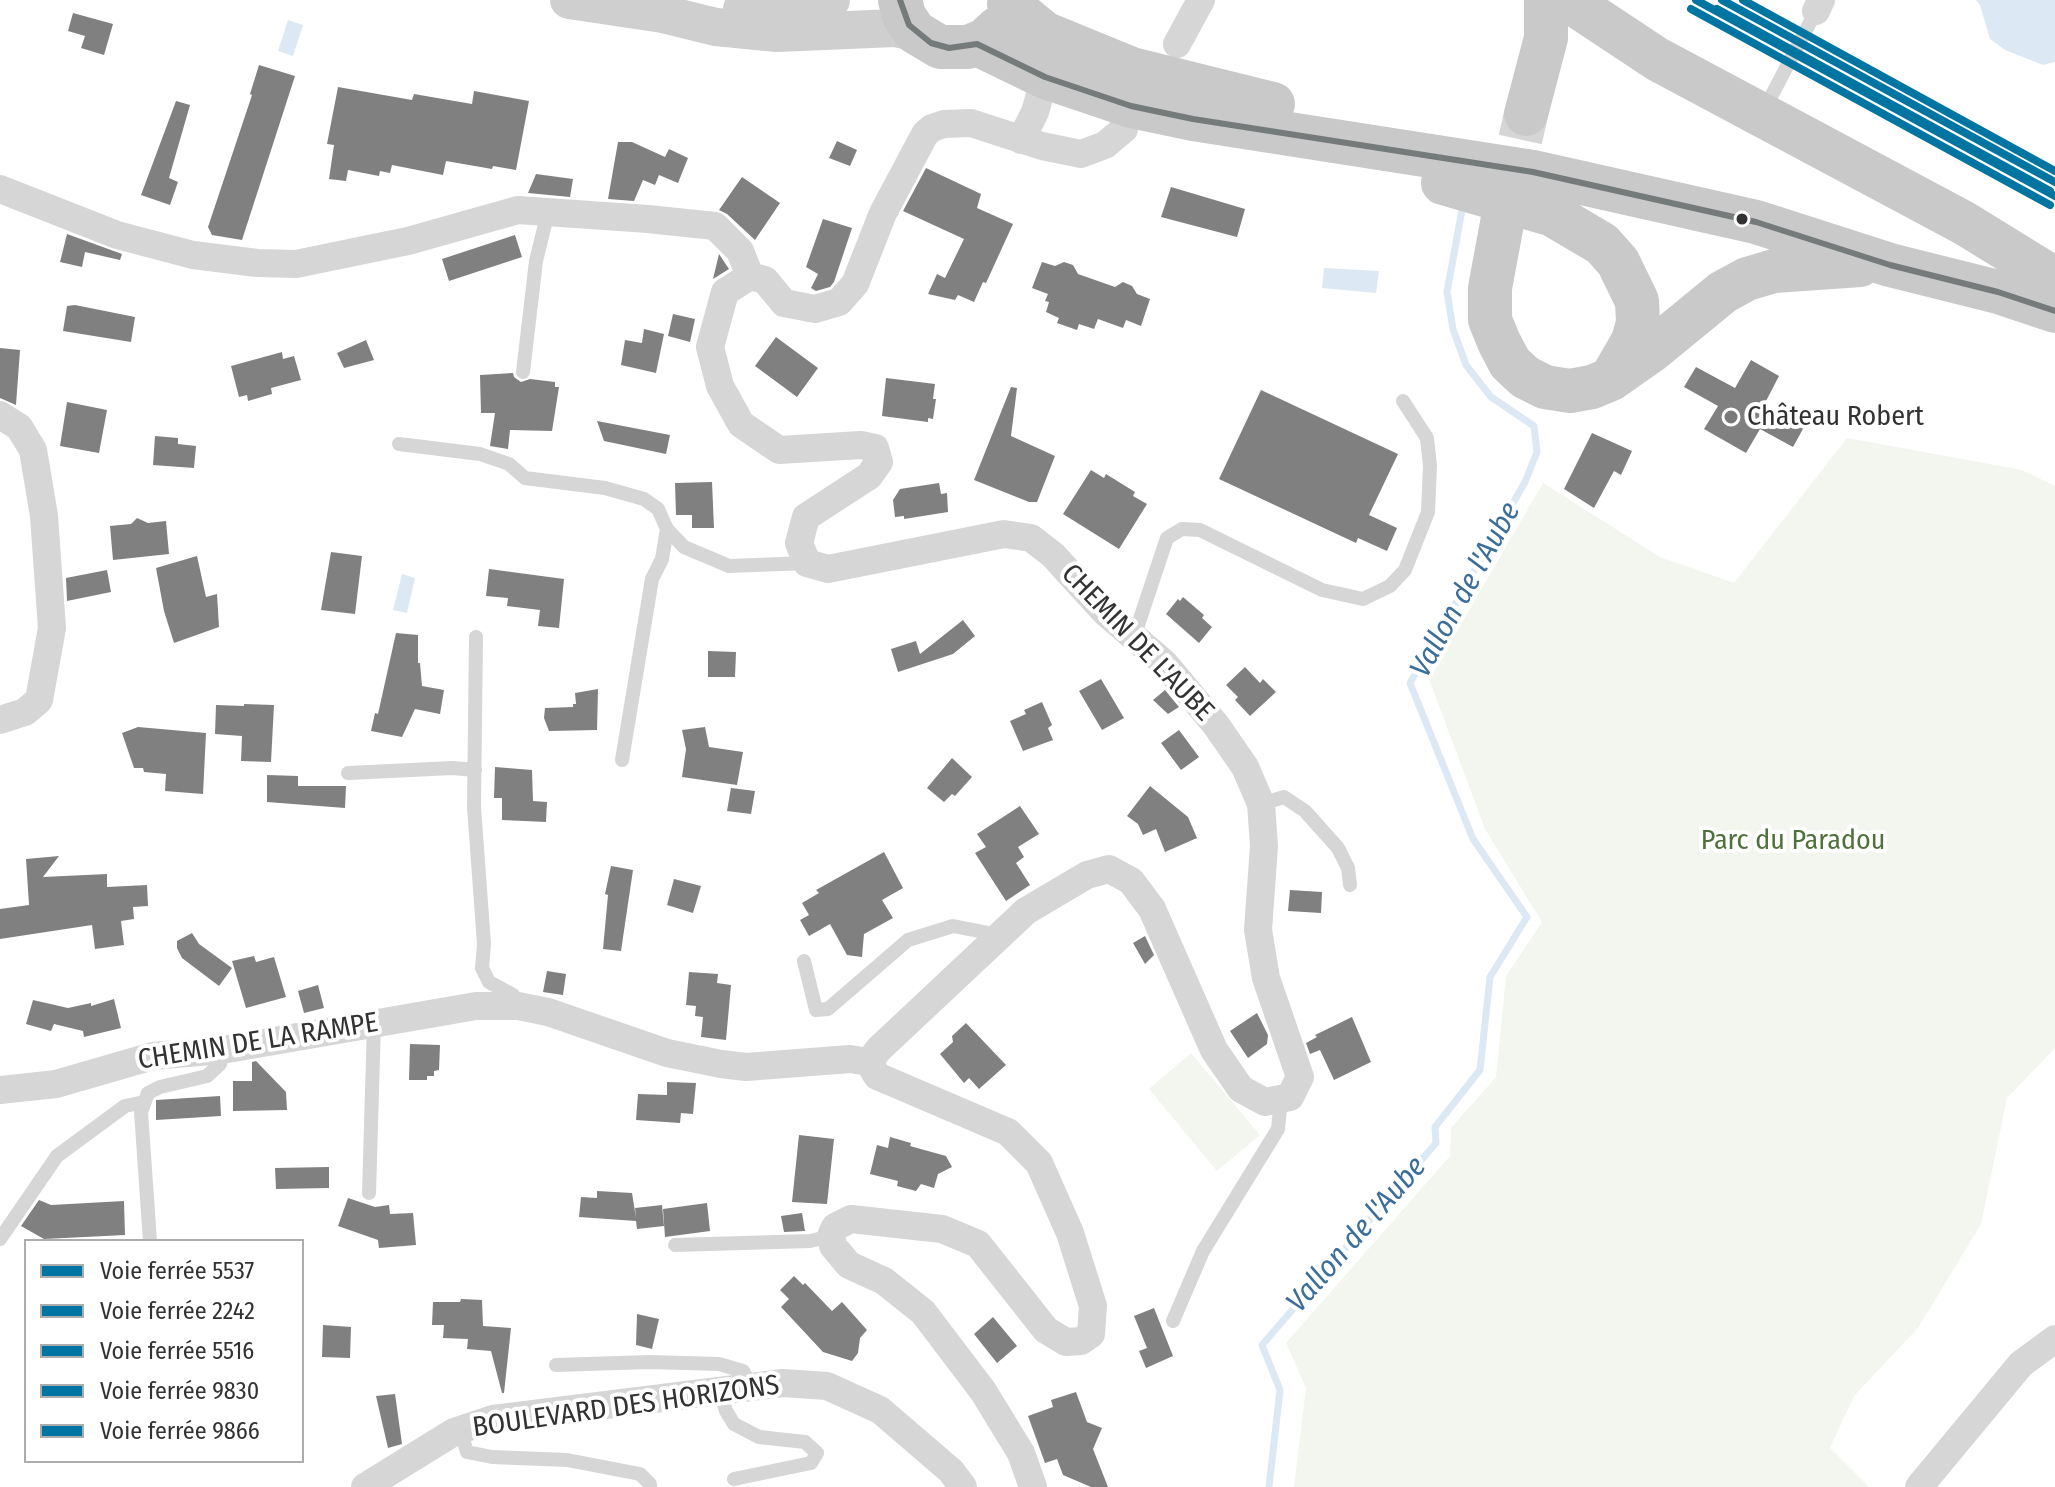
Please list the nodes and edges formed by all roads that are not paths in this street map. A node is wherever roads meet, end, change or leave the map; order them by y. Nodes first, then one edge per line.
1 (569, 0) edge
2 (831, 0) edge
3 (1201, 0) edge
4 (1515, 0) edge
5 (1546, 0) edge
6 (1571, 0) edge
7 (1009, 2) edge
8 (1818, 6) edge
9 (663, 14) junction
10 (907, 16) edge
11 (977, 44) junction
12 (1177, 44) dead end
13 (1045, 77) junction
14 (1769, 100) junction
15 (1193, 119) junction
16 (1124, 129) dead end
17 (1021, 140) junction
18 (0, 189) edge
19 (548, 212) junction
20 (1503, 218) tunnel mouth
21 (1890, 265) junction
22 (750, 276) junction
23 (2055, 279) edge
24 (2055, 291) edge
25 (2055, 311) edge
26 (523, 372) dead end
27 (1611, 379) junction
28 (1403, 401) dead end
29 (0, 415) edge
30 (399, 444) dead end
31 (667, 529) junction
32 (807, 563) junction
33 (476, 637) dead end
34 (1134, 637) junction
35 (0, 720) edge
36 (622, 760) dead end
37 (475, 770) junction
38 (348, 773) dead end
39 (1261, 804) junction
40 (1350, 885) dead end
41 (999, 935) junction
42 (804, 961) dead end
43 (518, 1006) junction
44 (374, 1023) junction
45 (222, 1050) junction
46 (869, 1062) junction
47 (0, 1090) edge
48 (1281, 1099) junction
49 (144, 1102) junction
50 (369, 1193) dead end
51 (831, 1236) junction
52 (0, 1239) edge
53 (150, 1239) edge
54 (675, 1245) dead end
55 (1173, 1321) dead end
56 (2055, 1339) edge
57 (556, 1365) dead end
58 (752, 1387) junction
59 (720, 1391) junction
60 (460, 1430) junction
61 (734, 1479) dead end
62 (365, 1487) edge
63 (650, 1487) edge
64 (963, 1487) edge
65 (1033, 1487) edge
66 (1919, 1487) edge

1 - 9 main road
2 - 9 main road
3 - 12 street
4 - 5 main road
6 - 14 main road
7 - 11 main road
7 - 24 main road
8 - 14 lane
9 - 10 main road
10 - 11 main road
11 - 13 main road
13 - 15 main road
13 - 17 street
14 - 23 main road
15 - 21 main road
15 - 27 main road
16 - 17 street
17 - 22 street
18 - 19 street
19 - 22 street
19 - 26 lane
20 - 27 main road
21 - 25 main road
21 - 27 main road
22 - 32 street
28 - 34 lane
29 - 35 street
30 - 31 lane
31 - 32 lane
31 - 36 lane
32 - 34 street, CHEMIN DE L'AUBE
33 - 37 lane, CHEMIN DE LA RAMPE
34 - 39 street, CHEMIN DE L'AUBE
37 - 38 lane
37 - 43 lane, CHEMIN DE LA RAMPE
39 - 40 lane
39 - 48 street, CHEMIN DE L'AUBE
41 - 42 lane
41 - 46 street
41 - 48 street
43 - 44 street, CHEMIN DE LA RAMPE
43 - 46 street, CHEMIN DE LA RAMPE
44 - 45 street, CHEMIN DE LA RAMPE
44 - 50 lane
45 - 47 street, CHEMIN DE LA RAMPE
45 - 49 lane
46 - 51 street
48 - 55 lane
49 - 52 lane
49 - 53 lane
51 - 54 lane
51 - 65 street
56 - 66 street
57 - 58 lane
58 - 59 street, BOULEVARD DES HORIZONS
58 - 64 street, BOULEVARD DES HORIZONS
59 - 60 street, BOULEVARD DES HORIZONS
59 - 61 lane
60 - 62 street, BOULEVARD DES HORIZONS
60 - 63 lane

